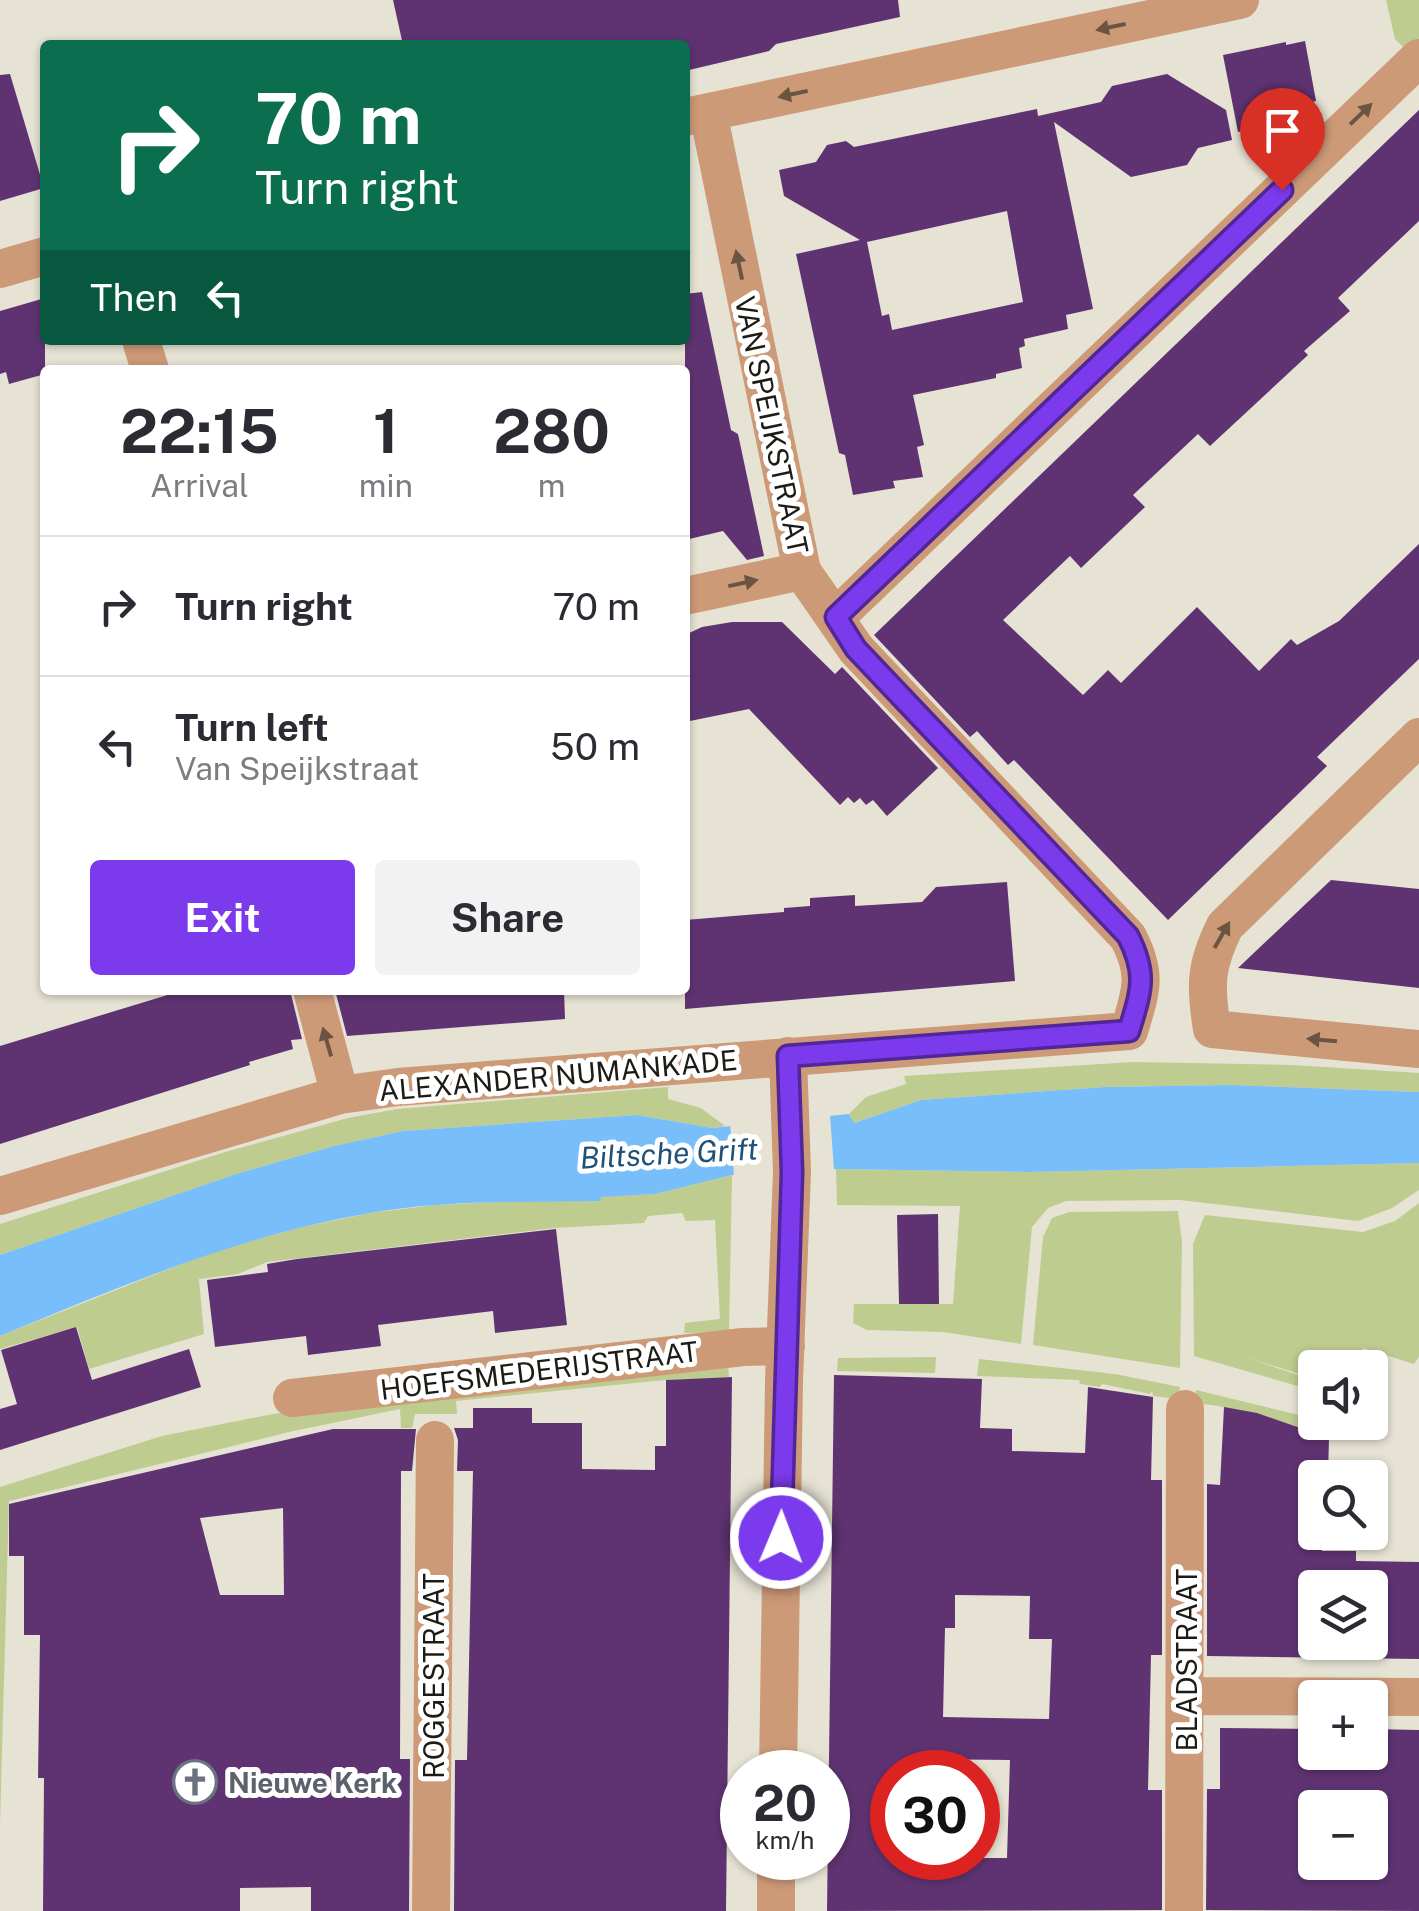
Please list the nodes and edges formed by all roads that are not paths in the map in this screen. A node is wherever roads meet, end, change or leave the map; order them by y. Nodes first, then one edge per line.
1 (1240, 0) edge
2 (1419, 58) edge
3 (696, 114) edge
4 (40, 257) edge
5 (0, 269) edge
6 (802, 571) junction
7 (690, 595) edge
8 (836, 617) junction
9 (1419, 737) edge
10 (313, 995) edge
11 (1129, 1031) joint
12 (1419, 1049) edge
13 (788, 1056) junction
14 (340, 1095) junction
15 (0, 1196) edge
16 (786, 1346) junction
17 (292, 1398) dead end
18 (1185, 1409) dead end
19 (435, 1440) dead end
20 (1187, 1696) junction
21 (1419, 1697) edge
22 (778, 1750) edge
23 (776, 1880) edge
24 (432, 1911) edge
25 (776, 1911) edge
26 (1184, 1911) edge

1 -> 3 street
8 -> 2 street
6 -> 3 street, VAN SPEIJKSTRAAT
4 - 5 street
7 -> 6 street
6 - 8 street, VAN SPEIJKSTRAAT
8 - 11 street, VAN SPEIJKSTRAAT
12 -> 9 street
14 -> 10 street
11 - 13 street, ALEXANDER NUMANKADE
13 - 14 street, ALEXANDER NUMANKADE
13 - 16 street
14 - 15 street, ALEXANDER NUMANKADE
16 - 17 street, HOEFSMEDERIJSTRAAT
16 - 22 street
18 - 20 street, BLADSTRAAT
19 - 24 street, ROGGESTRAAT
20 - 21 street
20 - 26 street, BLADSTRAAT
23 - 25 street

